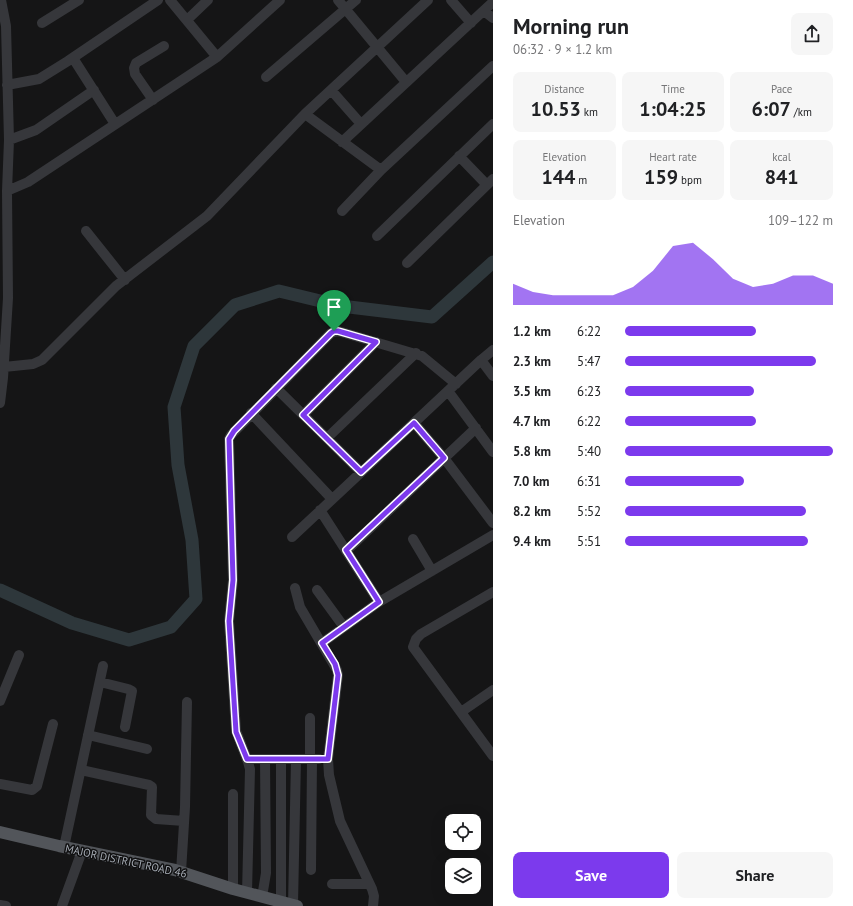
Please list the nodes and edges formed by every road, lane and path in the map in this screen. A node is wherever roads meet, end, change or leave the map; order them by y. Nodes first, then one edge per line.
1 (1, 0) edge
2 (79, 0) edge
3 (158, 0) edge
4 (170, 0) edge
5 (208, 0) edge
6 (280, 0) edge
7 (338, 0) edge
8 (356, 0) edge
9 (428, 0) edge
10 (450, 0) edge
11 (493, 2) edge
12 (346, 9) junction
13 (484, 11) junction
14 (493, 18) edge
15 (187, 20) junction
16 (42, 23) dead end
17 (471, 23) junction
18 (164, 46) dead end
19 (377, 47) junction
20 (217, 57) junction
21 (73, 58) junction
22 (493, 66) edge
23 (266, 77) dead end
24 (406, 82) junction
25 (7, 85) junction
26 (94, 90) junction
27 (331, 90) junction
28 (153, 100) junction
29 (305, 114) junction
30 (116, 124) junction
31 (361, 124) junction
32 (493, 124) edge
33 (9, 140) junction
34 (342, 142) junction
35 (459, 156) junction
36 (381, 170) junction
37 (490, 182) edge
38 (7, 191) junction
39 (342, 211) dead end
40 (86, 231) dead end
41 (377, 236) dead end
42 (407, 263) dead end
43 (125, 280) junction
44 (376, 342) junction
45 (493, 350) edge
46 (416, 353) junction
47 (481, 360) junction
48 (4, 367) junction
49 (493, 376) edge
50 (456, 384) junction
51 (276, 388) junction
52 (448, 391) junction
53 (0, 403) edge
54 (251, 414) junction
55 (303, 415) junction
56 (414, 423) junction
57 (476, 428) junction
58 (327, 438) junction
59 (493, 452) edge
60 (444, 458) junction
61 (361, 472) junction
62 (332, 499) junction
63 (320, 510) junction
64 (493, 523) edge
65 (493, 535) edge
66 (292, 537) dead end
67 (412, 539) dead end
68 (346, 550) junction
69 (432, 571) junction
70 (295, 588) dead end
71 (317, 590) dead end
72 (493, 592) edge
73 (379, 602) junction
74 (344, 627) junction
75 (322, 643) junction
76 (19, 655) dead end
77 (103, 666) dead end
78 (100, 682) junction
79 (2, 689) edge
80 (493, 690) edge
81 (0, 701) edge
82 (187, 702) dead end
83 (461, 712) junction
84 (310, 718) dead end
85 (53, 724) dead end
86 (125, 727) dead end
87 (88, 735) junction
88 (147, 749) dead end
89 (493, 756) edge
90 (247, 759) junction
91 (265, 759) junction
92 (281, 759) junction
93 (296, 759) junction
94 (311, 759) junction
95 (328, 759) junction
96 (80, 770) junction
97 (0, 784) edge
98 (233, 794) dead end
99 (184, 821) junction
100 (0, 832) edge
101 (64, 847) junction
102 (82, 851) junction
103 (174, 870) junction
104 (311, 870) dead end
105 (332, 884) dead end
106 (369, 884) junction
107 (233, 889) junction
108 (247, 893) junction
109 (262, 897) junction
110 (281, 902) junction
111 (62, 906) edge
112 (295, 906) edge
113 (374, 906) edge

1 - 25 street
2 - 16 street
3 - 21 street
4 - 15 street
5 - 15 street
6 - 20 street
7 - 12 street
8 - 12 street
9 - 19 street
10 - 17 street
11 - 13 street
12 - 19 street
12 - 23 street
13 - 14 street
13 - 17 street
15 - 20 street
17 - 24 street
18 - 28 street
19 - 24 street
19 - 27 street
20 - 28 street
21 - 25 street
21 - 26 street
22 - 36 street
24 - 31 street
25 - 33 street
26 - 30 street
26 - 33 street
27 - 29 street
27 - 31 street
28 - 30 street
29 - 34 street
29 - 43 street
30 - 38 street
31 - 34 street
32 - 35 street
33 - 38 street
34 - 36 street
35 - 37 street
35 - 41 street
36 - 39 street
37 - 42 street
38 - 48 street
40 - 43 street
43 - 48 street
44 - 46 street
44 - 51 street
44 - 55 street
45 - 47 street
46 - 50 street
46 - 58 street
47 - 49 street
47 - 50 street
48 - 53 street
50 - 52 street
51 - 54 street
51 - 55 street
52 - 56 street
52 - 57 street
54 - 62 street
54 - 90 street
55 - 58 street
56 - 60 street
56 - 61 street
57 - 59 street
57 - 60 street
58 - 61 street
60 - 64 street
60 - 68 street
61 - 62 street
62 - 63 street
63 - 66 street
63 - 68 street
65 - 69 street
67 - 69 street
68 - 73 street
69 - 73 street
70 - 75 street
71 - 74 street
72 - 83 street
73 - 74 street
74 - 75 street
75 - 95 street
76 - 79 street
77 - 78 street
78 - 86 street
78 - 87 street
79 - 81 street
80 - 83 street
82 - 99 street
83 - 89 street
84 - 94 street
85 - 97 street
87 - 88 street
87 - 96 street
90 - 91 street
90 - 108 street
91 - 92 street
91 - 109 street
92 - 93 street
92 - 110 street
93 - 94 street
93 - 112 street
94 - 95 street
94 - 104 street
95 - 106 street
96 - 99 street
96 - 101 street
98 - 107 street
99 - 103 street
100 - 101 main road, MAJOR DISTRICT ROAD 46
101 - 102 main road, MAJOR DISTRICT ROAD 46
102 - 103 main road, MAJOR DISTRICT ROAD 46
102 - 111 street
103 - 107 main road, MAJOR DISTRICT ROAD 46
105 - 106 street
106 - 113 street
107 - 108 main road, MAJOR DISTRICT ROAD 46
108 - 109 main road, MAJOR DISTRICT ROAD 46
109 - 110 main road, MAJOR DISTRICT ROAD 46
110 - 112 main road, MAJOR DISTRICT ROAD 46

